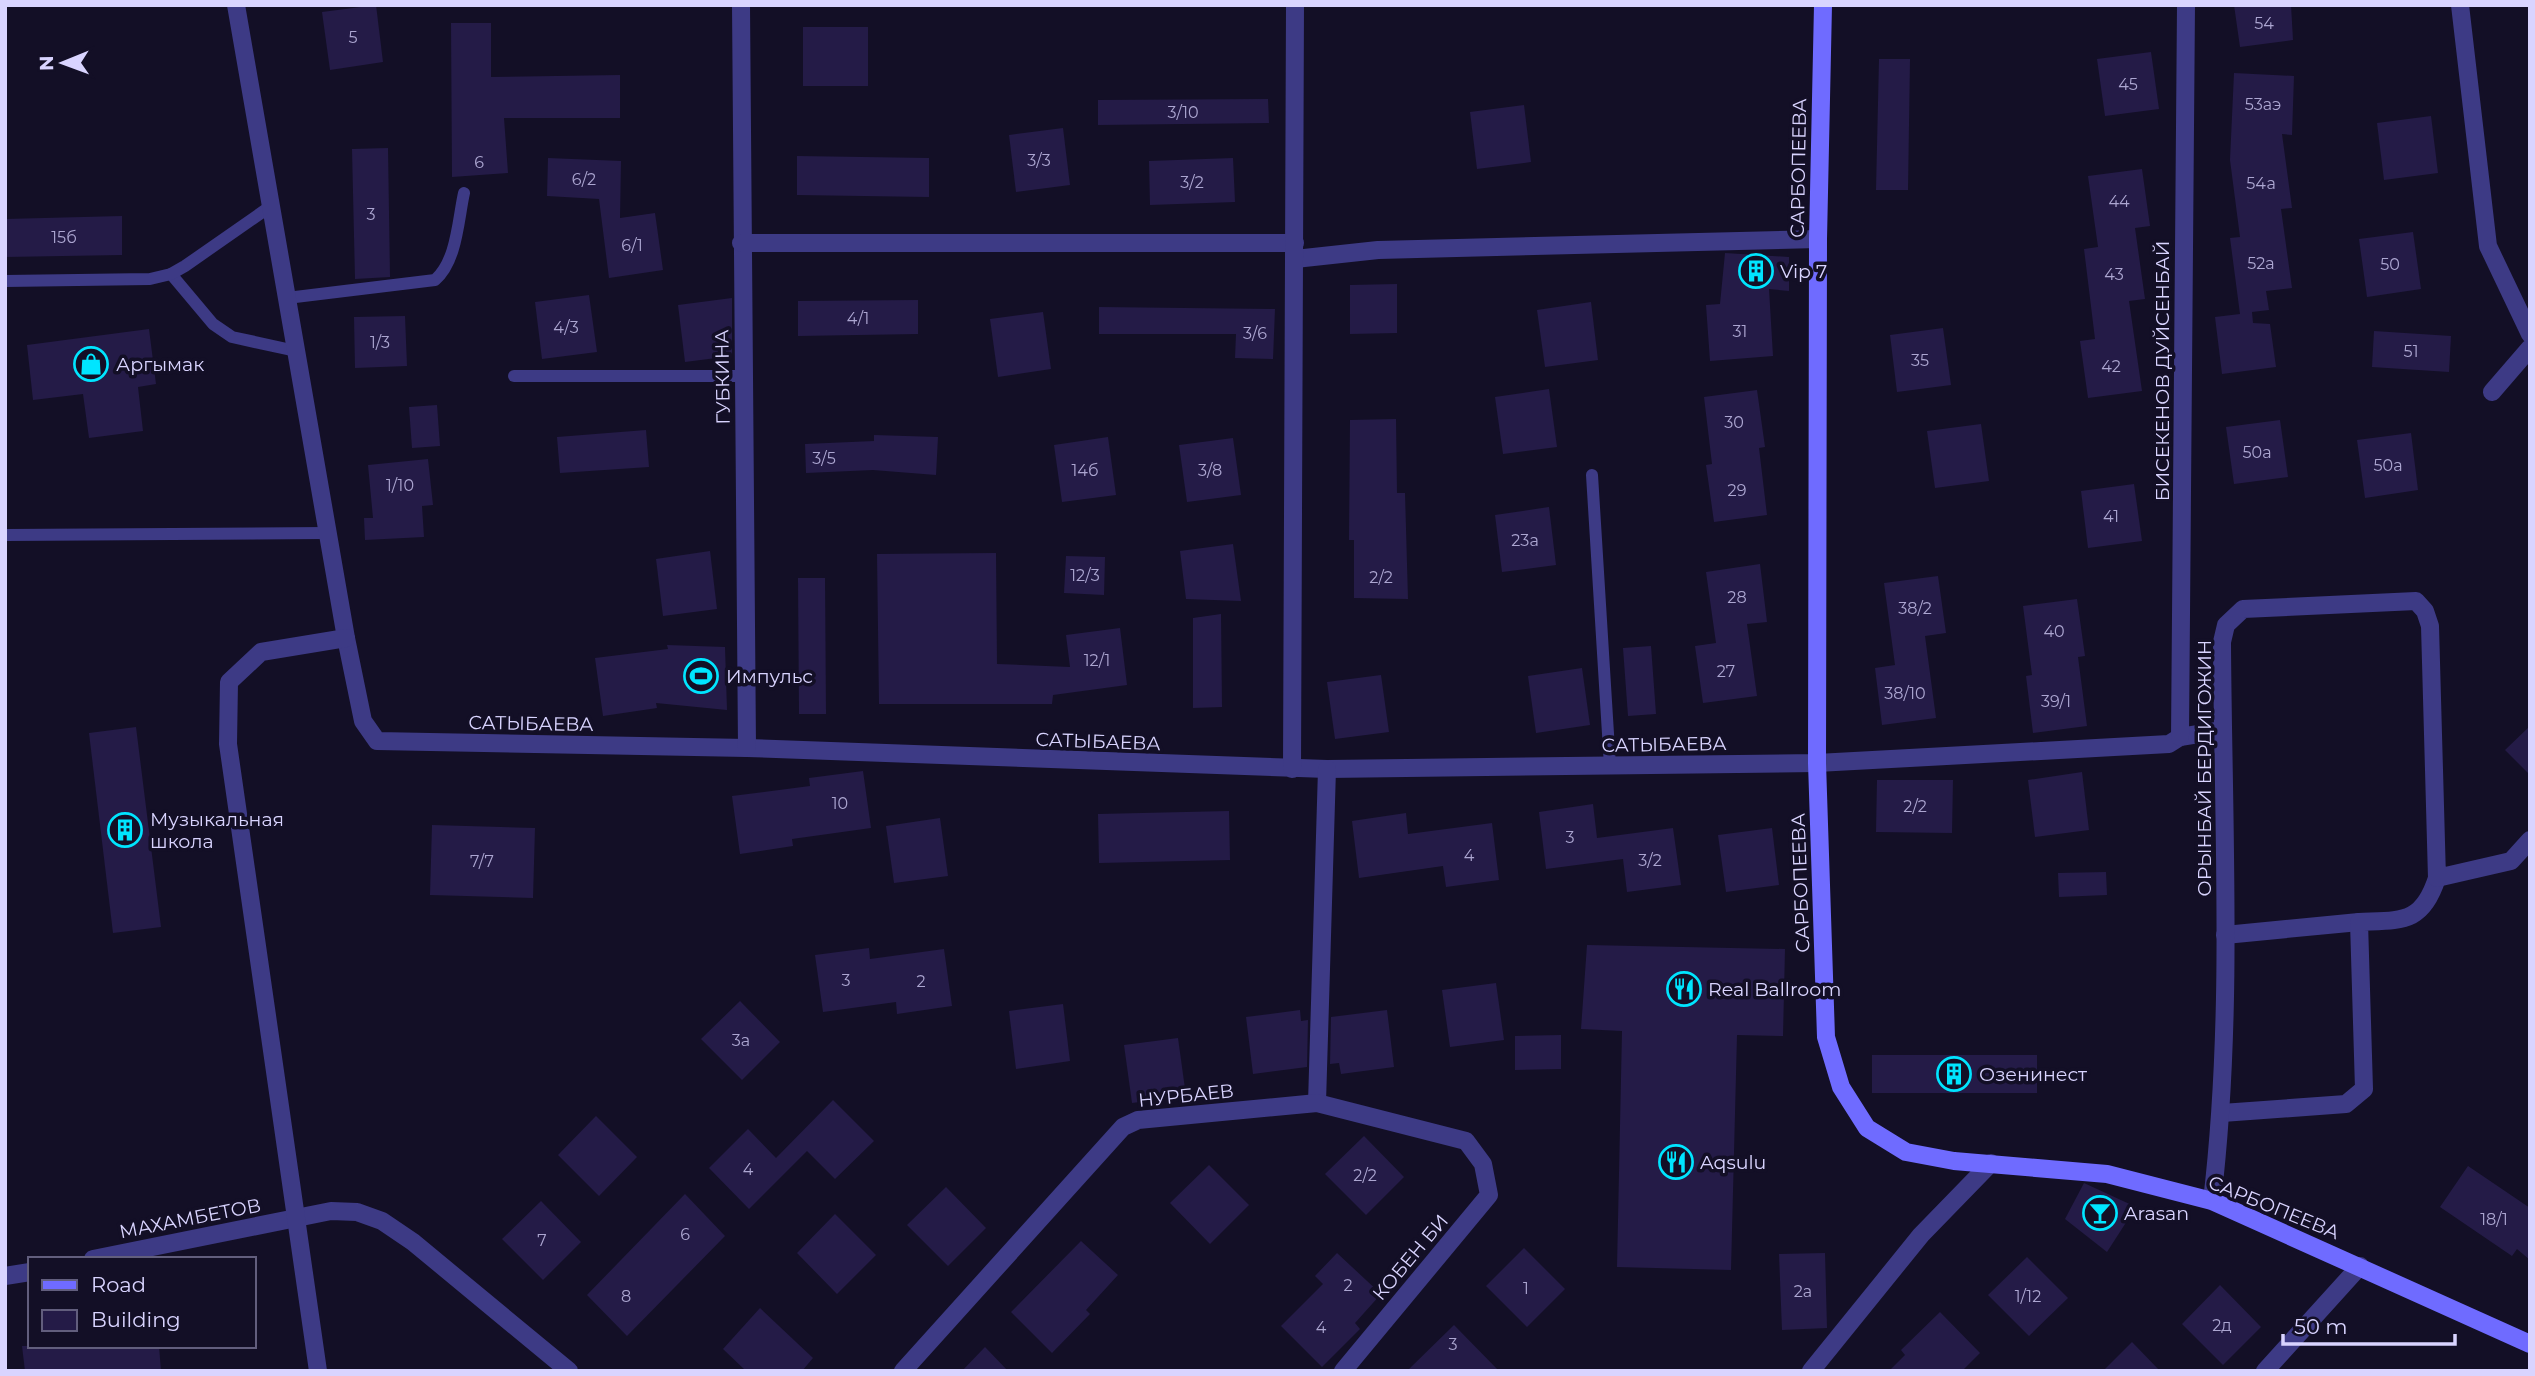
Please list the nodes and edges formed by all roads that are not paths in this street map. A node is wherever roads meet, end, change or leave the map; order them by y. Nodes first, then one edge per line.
1 (236, 5) edge
2 (741, 5) edge
3 (1295, 5) edge
4 (1823, 5) edge
5 (2186, 5) edge
6 (2460, 5) edge
7 (464, 193) dead end
8 (271, 206) junction
9 (1818, 239) junction
10 (741, 243) junction
11 (1295, 251) junction
12 (171, 274) junction
13 (5, 281) edge
14 (287, 298) junction
15 (2530, 334) edge
16 (2530, 348) edge
17 (296, 351) junction
18 (514, 376) dead end
19 (743, 376) junction
20 (2492, 392) dead end
21 (1592, 475) dead end
22 (328, 533) junction
23 (5, 535) edge
24 (346, 638) junction
25 (2222, 730) junction
26 (2180, 737) junction
27 (747, 748) junction
28 (1817, 763) junction
29 (1609, 766) junction
30 (1292, 769) junction
31 (1327, 769) junction
32 (2530, 839) edge
33 (2437, 878) junction
34 (2359, 922) junction
35 (2225, 934) junction
36 (1317, 1103) junction
37 (2222, 1113) junction
38 (1992, 1163) junction
39 (1483, 1164) joint
40 (2212, 1201) junction
41 (296, 1218) junction
42 (103, 1257) edge
43 (2360, 1265) junction
44 (28, 1272) edge
45 (5, 1276) edge
46 (2530, 1344) edge
47 (318, 1371) edge
48 (569, 1371) edge
49 (903, 1371) edge
50 (1343, 1371) edge
51 (1811, 1371) edge
52 (2265, 1371) edge

1 - 8 street
2 - 10 street, ГУБКИНА
3 - 11 street
4 - 9 street, САРБОПЕЕВА
5 - 26 street, БИСЕКЕНОВ ДУЙСЕНБАЙ
6 - 15 street
7 - 14 lane
8 - 12 lane
8 - 14 street
9 - 11 street
9 - 28 street, САРБОПЕЕВА
10 - 11 street
10 - 19 street, ГУБКИНА
11 - 30 street
12 - 13 lane
12 - 17 lane
14 - 17 street
16 - 20 street
17 - 22 street
18 - 19 lane
19 - 27 street, ГУБКИНА
21 - 29 lane
22 - 23 lane
22 - 24 street
24 - 27 street, САТЫБАЕВА
24 - 41 street
25 - 26 street, САТЫБАЕВА
25 - 33 street, ОРЫНБАЙ БЕРДИГОЖИН
25 - 35 street, ОРЫНБАЙ БЕРДИГОЖИН
26 - 28 street, САТЫБАЕВА
27 - 30 street, САТЫБАЕВА
28 - 29 street, САТЫБАЕВА
28 - 38 street, САРБОПЕЕВА
29 - 31 street, САТЫБАЕВА
30 - 31 street, САТЫБАЕВА
31 - 36 street
32 - 33 street
33 - 34 street
34 - 35 street
34 - 37 street
35 - 37 street, ОРЫНБАЙ БЕРДИГОЖИН
36 - 39 street, НУРБАЕВ
36 - 49 street, НУРБАЕВ
37 - 40 street, ОРЫНБАЙ БЕРДИГОЖИН
38 - 40 street, САРБОПЕЕВА
38 - 51 street
39 - 50 street, КОБЕН БИ
40 - 43 street, САРБОПЕЕВА
41 - 42 street, МАХАМБЕТОВ
41 - 47 street
41 - 48 street, МАХАМБЕТОВ
43 - 46 street, САРБОПЕЕВА
43 - 52 street
44 - 45 street

